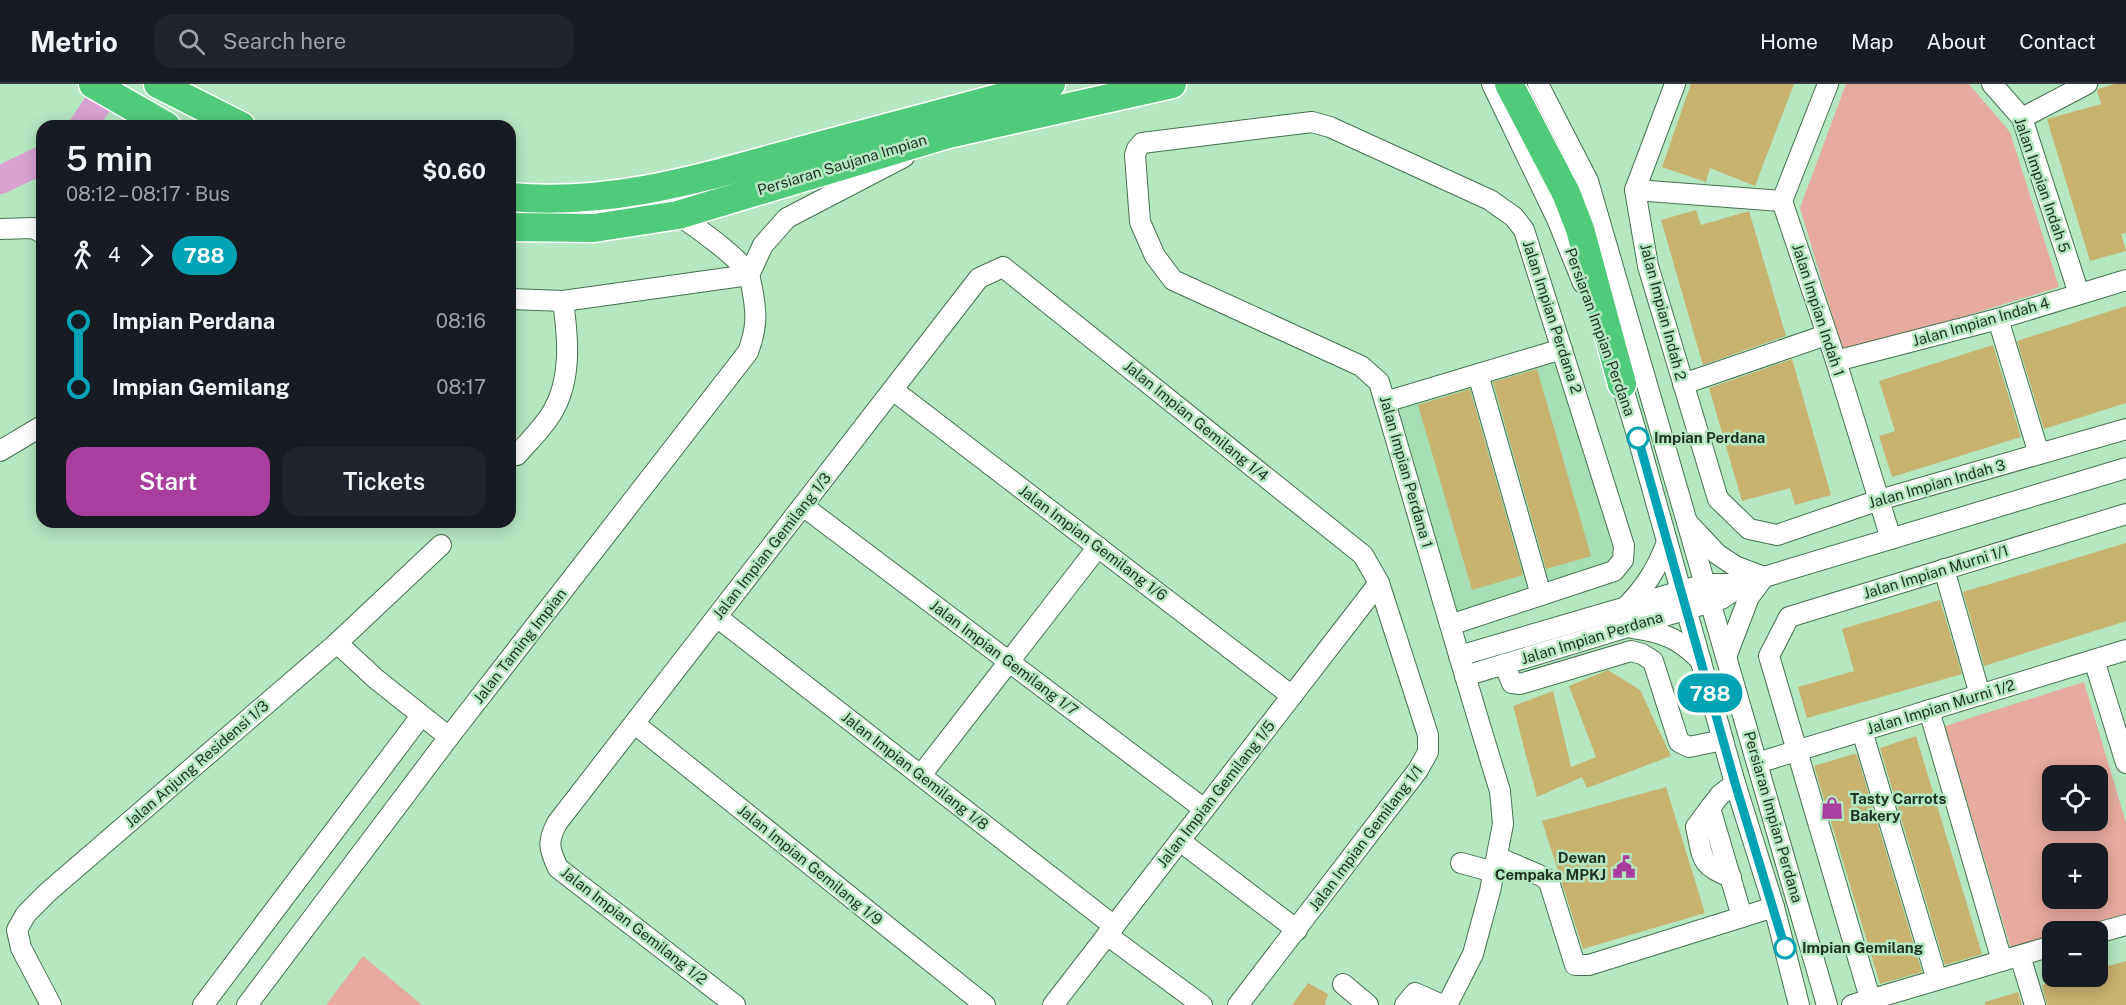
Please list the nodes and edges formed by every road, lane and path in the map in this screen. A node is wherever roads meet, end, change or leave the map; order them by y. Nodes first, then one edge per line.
1 (158, 84) edge
2 (1051, 84) edge
3 (1172, 84) edge
4 (1492, 84) edge
5 (1509, 84) edge
6 (1538, 84) edge
7 (1675, 84) edge
8 (1828, 84) edge
9 (1992, 84) edge
10 (2087, 84) edge
11 (79, 86) edge
12 (2022, 117) junction
13 (152, 120) edge
14 (229, 120) edge
15 (948, 134) junction
16 (1635, 190) junction
17 (516, 197) edge
18 (1782, 201) junction
19 (678, 214) junction
20 (1140, 222) joint
21 (516, 227) edge
22 (0, 229) edge
23 (36, 229) edge
24 (1003, 267) joint
25 (749, 275) junction
26 (2126, 280) edge
27 (2079, 294) junction
28 (516, 299) edge
29 (563, 301) junction
30 (1998, 319) junction
31 (1826, 335) junction
32 (1562, 350) junction
33 (1836, 361) junction
34 (1478, 374) junction
35 (1622, 384) junction
36 (1683, 384) junction
37 (893, 390) junction
38 (1385, 402) junction
39 (2126, 429) edge
40 (36, 430) edge
41 (0, 451) edge
42 (2039, 454) junction
43 (517, 456) dead end
44 (2126, 468) edge
45 (1880, 500) junction
46 (803, 506) junction
47 (2126, 514) edge
48 (1687, 522) junction
49 (1749, 529) joint
50 (1891, 539) junction
51 (1667, 542) junction
52 (441, 545) dead end
53 (1098, 548) junction
54 (1944, 569) junction
55 (1764, 578) junction
56 (1379, 583) junction
57 (1708, 593) junction
58 (1541, 595) junction
59 (1684, 600) junction
60 (1626, 607) junction
61 (717, 617) junction
62 (1450, 625) junction
63 (1628, 627) junction
64 (337, 644) junction
65 (2126, 650) edge
66 (1459, 656) junction
67 (1726, 657) junction
68 (2094, 660) junction
69 (1701, 661) junction
70 (1009, 662) junction
71 (1504, 664) junction
72 (1465, 676) junction
73 (1980, 695) junction
74 (1292, 696) junction
75 (1929, 711) junction
76 (421, 716) junction
77 (635, 724) junction
78 (1862, 731) junction
79 (450, 737) junction
80 (1723, 740) junction
81 (1797, 751) junction
82 (1757, 763) junction
83 (2126, 763) edge
84 (921, 775) junction
85 (1735, 783) junction
86 (1204, 809) junction
87 (550, 837) joint
88 (1180, 841) junction
89 (1461, 863) dead end
90 (1495, 865) junction
91 (1774, 907) junction
92 (1742, 917) junction
93 (2126, 925) edge
94 (1111, 930) junction
95 (1297, 930) junction
96 (2108, 930) edge
97 (2042, 949) edge
98 (2011, 958) junction
99 (1937, 980) junction
100 (1343, 984) dead end
101 (1865, 1003) edge
102 (51, 1005) edge
103 (203, 1005) edge
104 (246, 1005) edge
105 (735, 1005) edge
106 (985, 1005) edge
107 (1053, 1005) edge
108 (1202, 1005) edge
109 (1238, 1005) edge
110 (1368, 1005) edge
111 (1405, 1005) edge
112 (1442, 1005) edge
113 (1448, 1005) edge
114 (1799, 1005) edge
115 (1827, 1005) edge
116 (2035, 1005) edge

1 - 14 highway
2 - 17 highway, Persiaran Saujana Impian
3 - 15 highway, Persiaran Saujana Impian
4 - 35 street, Persiaran Impian Perdana
5 - 35 highway
6 - 48 street, Persiaran Impian Perdana
7 - 16 street
8 - 18 street
9 - 12 street, Jalan Impian Indah 5
10 - 12 street
11 - 13 highway
12 - 27 street, Jalan Impian Indah 5
15 - 19 highway, Persiaran Saujana Impian
15 - 25 street
16 - 18 street
16 - 36 street, Jalan Impian Indah 2
18 - 31 street, Jalan Impian Indah 1
19 - 21 highway, Persiaran Saujana Impian
19 - 25 street
20 - 32 street, Jalan Impian Perdana 2
20 - 38 street, Jalan Impian Perdana 1
22 - 23 street
24 - 37 street, Jalan Impian Gemilang 1/3
24 - 56 street, Jalan Impian Gemilang 1/4
25 - 29 street
25 - 79 street, Jalan Taming Impian
26 - 27 street, Jalan Impian Indah 4
27 - 30 street, Jalan Impian Indah 4
28 - 29 street
29 - 43 street
30 - 33 street, Jalan Impian Indah 4
30 - 42 street
31 - 33 street, Jalan Impian Indah 1
31 - 36 street
32 - 34 street
32 - 58 street, Jalan Impian Perdana 2
33 - 45 street, Jalan Impian Indah 1
34 - 38 street
34 - 58 street
35 - 51 street, Persiaran Impian Perdana
36 - 49 street, Jalan Impian Indah 2
37 - 46 street, Jalan Impian Gemilang 1/3
37 - 53 street, Jalan Impian Gemilang 1/6
38 - 62 street, Jalan Impian Perdana 1
39 - 42 street, Jalan Impian Indah 3
40 - 41 street
42 - 45 street, Jalan Impian Indah 3
44 - 50 street, Jalan Impian Perdana
45 - 49 street, Jalan Impian Indah 3
45 - 50 street, Jalan Impian Indah 1
46 - 61 street, Jalan Impian Gemilang 1/3
46 - 70 street, Jalan Impian Gemilang 1/7
47 - 54 street, Jalan Impian Murni 1/1
48 - 55 street
48 - 57 street, Persiaran Impian Perdana
50 - 55 street, Jalan Impian Perdana
51 - 59 street, Persiaran Impian Perdana
51 - 60 street
52 - 64 street, Jalan Anjung Residensi 1/3
53 - 70 street
53 - 74 street, Jalan Impian Gemilang 1/6
54 - 73 street
54 - 81 street, Jalan Impian Murni 1/1
55 - 57 street, Jalan Impian Perdana
55 - 67 street
56 - 74 street, Jalan Impian Gemilang 1/5
56 - 95 street, Jalan Impian Gemilang 1/1
57 - 59 street, Jalan Impian Perdana
57 - 67 street, Persiaran Impian Perdana
58 - 62 street, Jalan Impian Perdana 2
59 - 60 street, Jalan Impian Perdana
59 - 63 street, Jalan Impian Perdana
59 - 69 street, Persiaran Impian Perdana
60 - 66 street, Jalan Impian Perdana
61 - 77 street, Jalan Impian Gemilang 1/3
61 - 84 street, Jalan Impian Gemilang 1/8
62 - 66 street, Jalan Impian Perdana 1
63 - 69 street
63 - 71 street, Jalan Impian Perdana
64 - 76 street
64 - 102 street, Jalan Anjung Residensi 1/3
65 - 68 street, Jalan Impian Murni 1/2
66 - 72 street, Jalan Impian Perdana 1
67 - 82 street, Persiaran Impian Perdana
68 - 73 street, Jalan Impian Murni 1/2
68 - 83 street
69 - 80 street, Persiaran Impian Perdana
70 - 84 street
70 - 86 street, Jalan Impian Gemilang 1/7
71 - 72 street, Jalan Impian Perdana
71 - 80 street
72 - 90 street, Jalan Impian Perdana 1
73 - 75 street, Jalan Impian Murni 1/2
74 - 86 street, Jalan Impian Gemilang 1/5
75 - 78 street, Jalan Impian Murni 1/2
75 - 98 street
76 - 79 street
76 - 103 street
77 - 87 street, Jalan Impian Gemilang 1/3
77 - 106 street, Jalan Impian Gemilang 1/9
78 - 81 street, Jalan Impian Murni 1/2
78 - 99 street
79 - 104 street, Jalan Taming Impian
80 - 85 street, Persiaran Impian Perdana
81 - 82 street, Jalan Impian Murni 1/2
81 - 101 street
82 - 115 street, Persiaran Impian Perdana
84 - 94 street, Jalan Impian Gemilang 1/8
85 - 91 street, Persiaran Impian Perdana
85 - 92 street
86 - 88 street, Jalan Impian Gemilang 1/5
87 - 105 street, Jalan Impian Gemilang 1/2
88 - 94 street, Jalan Impian Gemilang 1/5
88 - 95 street
89 - 90 street
90 - 92 street
90 - 113 street, Jalan Impian Perdana 1
91 - 92 street
91 - 114 street, Persiaran Impian Perdana
93 - 96 street
94 - 107 street, Jalan Impian Gemilang 1/5
94 - 108 street, Jalan Impian Gemilang 1/8
95 - 109 street, Jalan Impian Gemilang 1/1
97 - 98 street
98 - 99 street
98 - 116 street
99 - 101 street
100 - 110 street
111 - 112 street

